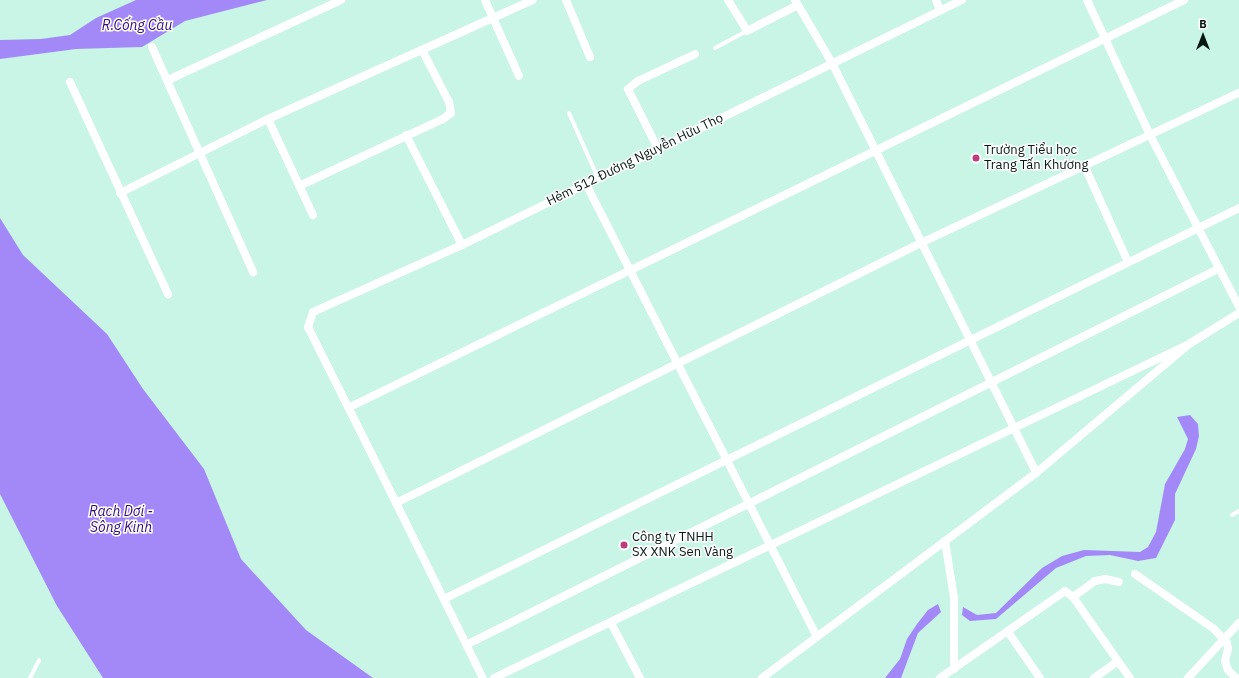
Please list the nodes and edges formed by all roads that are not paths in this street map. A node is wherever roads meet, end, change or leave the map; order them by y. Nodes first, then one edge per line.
1 (341, 0) edge
2 (485, 0) edge
3 (533, 0) edge
4 (566, 0) edge
5 (728, 0) edge
6 (936, 0) edge
7 (962, 0) edge
8 (1087, 0) edge
9 (1184, 0) edge
10 (796, 2) edge
11 (940, 10) junction
12 (494, 18) junction
13 (747, 31) junction
14 (1106, 40) junction
15 (152, 47) dead end
16 (715, 48) dead end
17 (422, 50) junction
18 (695, 54) dead end
19 (590, 57) dead end
20 (832, 63) junction
21 (520, 76) dead end
22 (168, 80) junction
23 (70, 82) dead end
24 (1239, 92) edge
25 (569, 113) dead end
26 (268, 119) junction
27 (406, 135) junction
28 (1150, 135) junction
29 (658, 149) junction
30 (875, 151) junction
31 (200, 152) junction
32 (1084, 165) junction
33 (598, 178) junction
34 (586, 184) junction
35 (299, 186) junction
36 (120, 193) junction
37 (1239, 208) edge
38 (313, 215) dead end
39 (1198, 227) junction
40 (921, 243) junction
41 (462, 245) junction
42 (1128, 262) junction
43 (1218, 269) junction
44 (630, 271) junction
45 (253, 272) dead end
46 (168, 294) dead end
47 (1239, 307) edge
48 (1239, 314) edge
49 (969, 340) junction
50 (1189, 344) junction
51 (676, 364) junction
52 (991, 383) junction
53 (350, 407) junction
54 (1014, 429) junction
55 (726, 460) junction
56 (1036, 473) junction
57 (396, 503) junction
58 (748, 504) junction
59 (1239, 511) edge
60 (1232, 514) dead end
61 (945, 541) junction
62 (771, 547) junction
63 (1134, 574) dead end
64 (1119, 582) dead end
65 (1073, 597) junction
66 (444, 599) junction
67 (611, 622) junction
68 (1239, 623) edge
69 (1008, 632) junction
70 (817, 636) junction
71 (1224, 639) junction
72 (468, 644) junction
73 (39, 660) dead end
74 (1118, 661) junction
75 (954, 669) junction
76 (942, 677) edge
77 (30, 678) edge
78 (483, 678) edge
79 (494, 678) edge
80 (640, 678) edge
81 (762, 678) edge
82 (1040, 678) edge
83 (1094, 678) edge
84 (1130, 678) edge
85 (1188, 678) edge
86 (1236, 678) edge

1 - 22 street
2 - 12 street
3 - 12 street
4 - 19 street
5 - 13 street
6 - 11 street
7 - 11 street, Hẻm 512 Đường Nguyễn Hữu Thọ
8 - 14 street
9 - 14 street
10 - 13 street
10 - 20 street
11 - 20 street, Hẻm 512 Đường Nguyễn Hữu Thọ
12 - 17 street
12 - 21 street
13 - 16 lane
14 - 28 street
14 - 30 street
15 - 22 street
17 - 26 street
17 - 27 street
18 - 29 street
20 - 29 street, Hẻm 512 Đường Nguyễn Hữu Thọ
20 - 30 street
22 - 31 street
23 - 36 street
24 - 28 street
25 - 33 lane
26 - 31 street
26 - 35 street
27 - 35 street
27 - 41 street
28 - 32 street
28 - 39 street
29 - 33 street, Hẻm 512 Đường Nguyễn Hữu Thọ
30 - 40 street
30 - 44 street
31 - 36 street
31 - 45 street
32 - 40 street
32 - 42 street
33 - 34 street, Hẻm 512 Đường Nguyễn Hữu Thọ
34 - 41 street, Hẻm 512 Đường Nguyễn Hữu Thọ
34 - 44 street
35 - 38 street
36 - 46 street
37 - 39 street
39 - 42 street
39 - 43 street
40 - 49 street
40 - 51 street
41 - 53 street, Hẻm 512 Đường Nguyễn Hữu Thọ
42 - 49 street
43 - 47 street
43 - 52 street
44 - 51 street
44 - 53 street
48 - 50 street
49 - 52 street
49 - 55 street
50 - 54 street
50 - 56 street
51 - 55 street
51 - 57 street
52 - 54 street
52 - 58 street
53 - 57 street
54 - 56 street
54 - 62 street
55 - 58 street
55 - 66 street
56 - 61 street
57 - 66 street
58 - 62 street
58 - 72 street
59 - 60 lane
61 - 70 street
61 - 75 street
62 - 67 street
62 - 70 street
63 - 71 street
64 - 65 street
65 - 69 street
65 - 74 street
66 - 72 street
67 - 79 street
67 - 80 street
68 - 71 street
69 - 75 street
69 - 82 street
70 - 81 street
71 - 85 street
71 - 86 street
72 - 78 street
73 - 77 lane
74 - 83 street
74 - 84 street
75 - 76 street

